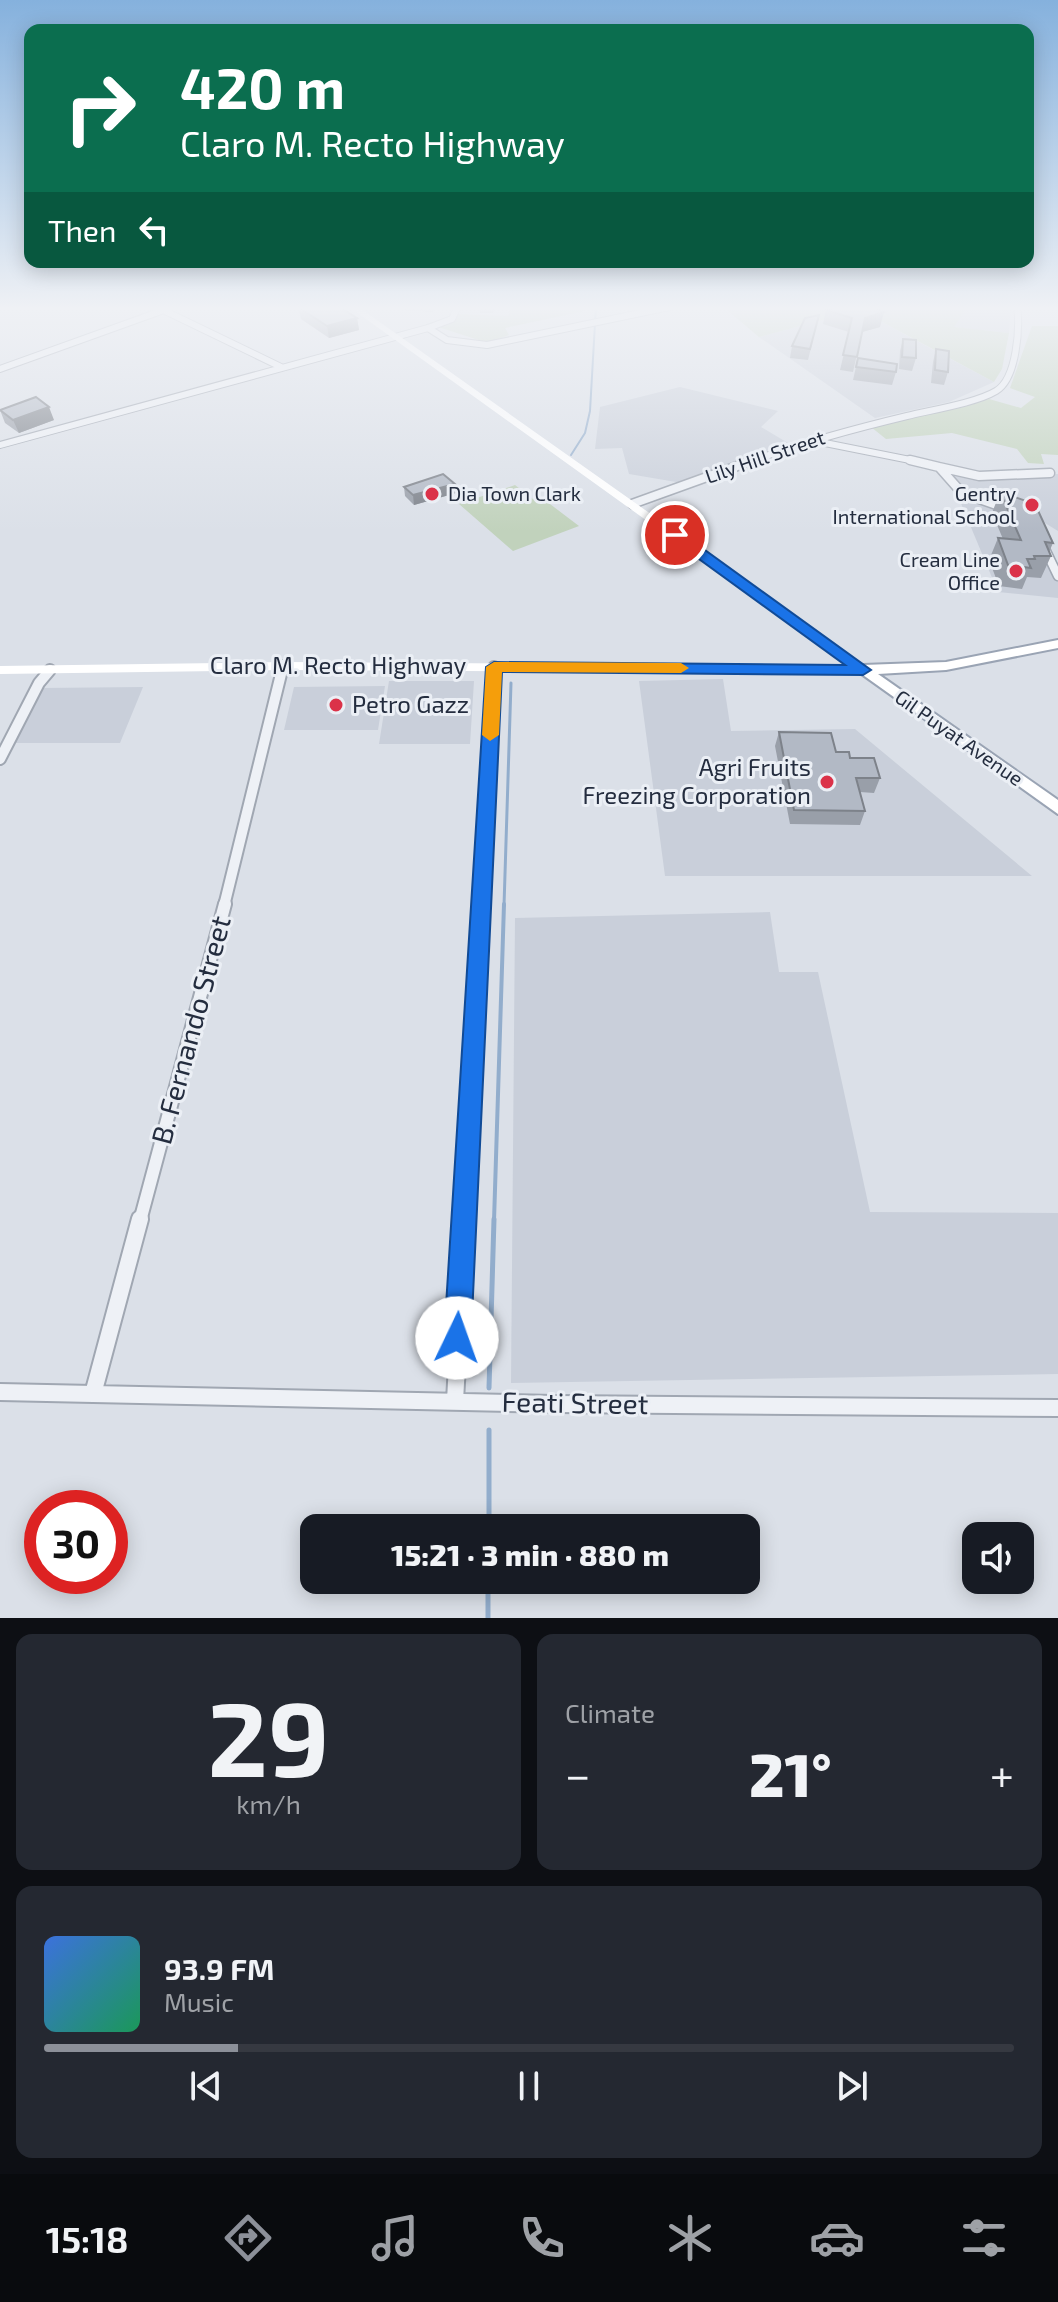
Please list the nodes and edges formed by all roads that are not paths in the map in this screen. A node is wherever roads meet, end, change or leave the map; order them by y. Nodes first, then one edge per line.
1 (229, 382) edge
2 (461, 382) edge
3 (1005, 382) edge
4 (808, 440) junction
5 (0, 445) edge
6 (939, 467) junction
7 (1050, 473) dead end
8 (632, 504) junction
9 (1019, 512) edge
10 (1040, 534) edge
11 (1058, 576) edge
12 (1058, 644) edge
13 (283, 666) junction
14 (494, 667) junction
15 (0, 670) edge
16 (50, 670) junction
17 (863, 670) junction
18 (0, 759) edge
19 (1058, 808) edge
20 (0, 1392) edge
21 (93, 1394) junction
22 (455, 1401) junction
23 (1058, 1408) edge

1 - 5 street
2 - 8 main road, Gil Puyat Avenue
3 - 4 street, Lily Hill Street
4 - 6 street
4 - 8 street, Lily Hill Street
6 - 7 street
6 - 9 street
8 - 17 main road, Gil Puyat Avenue
10 - 11 street
12 - 17 main road, Claro M. Recto Highway
13 - 14 main road, Claro M. Recto Highway
13 - 16 main road, Claro M. Recto Highway
13 - 21 street, B. Fernando Street
14 - 17 main road, Claro M. Recto Highway
14 - 22 street
15 - 16 main road, Claro M. Recto Highway
16 - 18 street
17 - 19 main road, Gil Puyat Avenue
20 - 21 street, Feati Street
21 - 22 street, Feati Street
22 - 23 street, Feati Street

